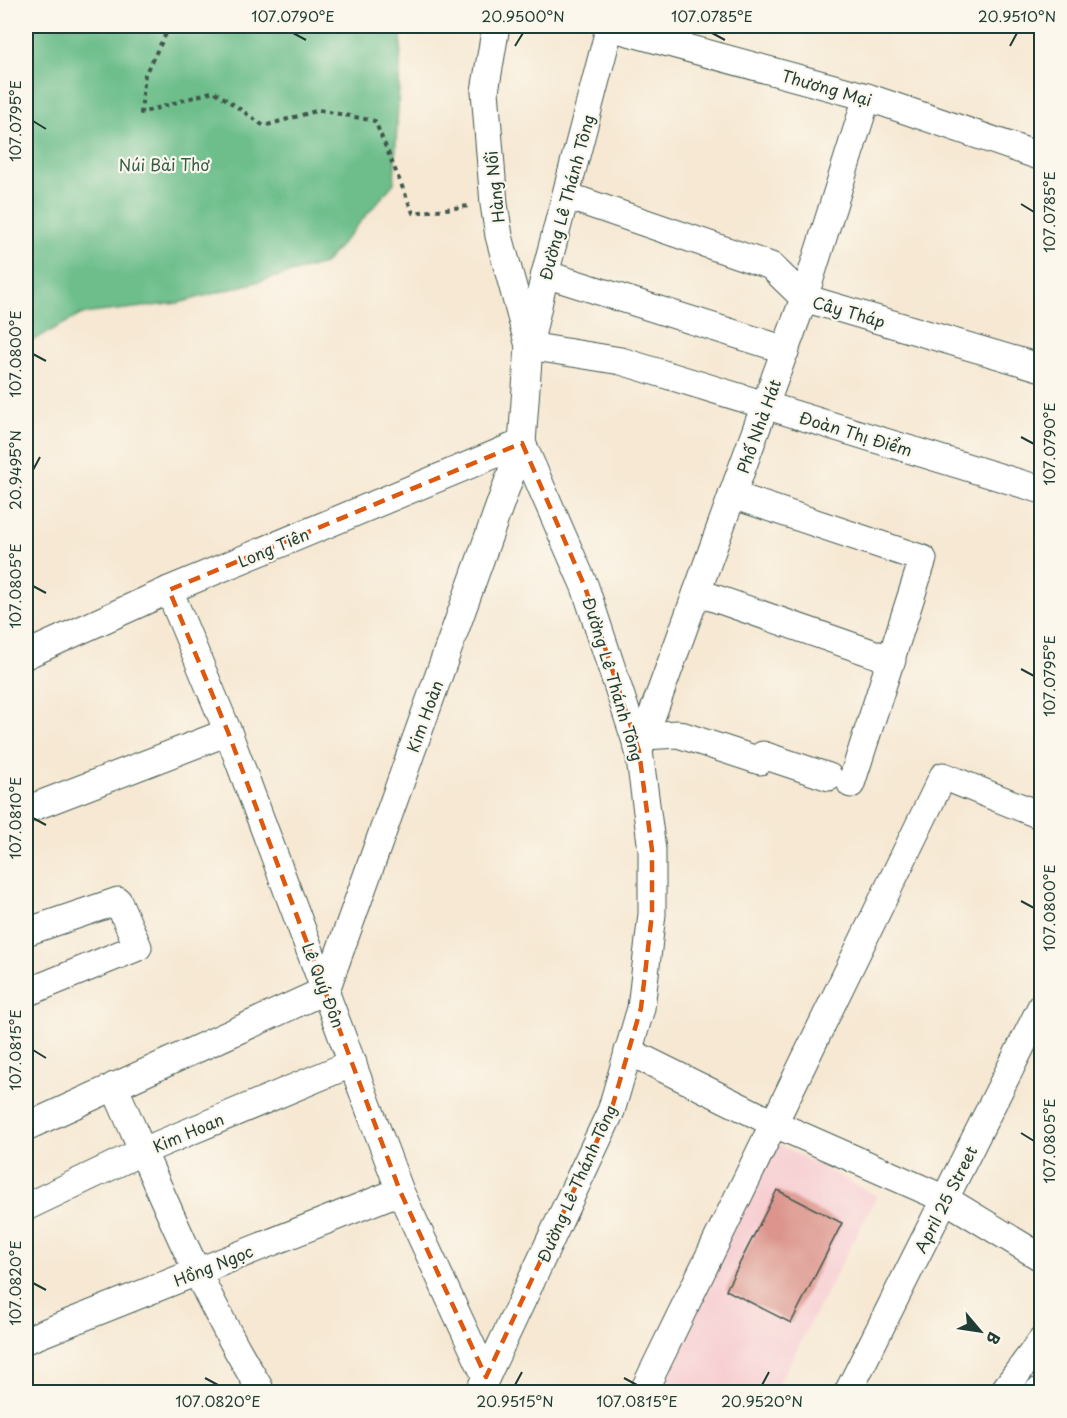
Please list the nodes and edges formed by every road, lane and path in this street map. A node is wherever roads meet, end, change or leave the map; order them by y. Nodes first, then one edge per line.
1 (170, 26) edge
2 (496, 26) edge
3 (610, 26) edge
4 (867, 97) junction
5 (1041, 156) edge
6 (567, 196) junction
7 (494, 204) junction
8 (545, 274) junction
9 (804, 298) junction
10 (529, 346) junction
11 (786, 350) junction
12 (1041, 368) edge
13 (765, 405) junction
14 (522, 443) junction
15 (1041, 490) edge
16 (732, 495) junction
17 (169, 590) junction
18 (697, 592) junction
19 (26, 655) edge
20 (892, 660) junction
21 (228, 732) junction
22 (642, 743) junction
23 (26, 810) edge
24 (1041, 816) edge
25 (26, 932) edge
26 (326, 990) junction
27 (26, 993) edge
28 (1041, 1005) edge
29 (628, 1051) junction
30 (353, 1063) junction
31 (114, 1086) junction
32 (775, 1124) junction
33 (26, 1127) edge
34 (143, 1151) junction
35 (400, 1191) junction
36 (945, 1199) junction
37 (26, 1207) edge
38 (1041, 1258) edge
39 (196, 1272) junction
40 (26, 1340) edge
41 (1041, 1341) edge
42 (483, 1385) edge
43 (259, 1391) edge
44 (643, 1392) edge
45 (848, 1392) edge
46 (1003, 1392) edge

1 - 7 path
2 - 7 street, Hàng Nồi
3 - 4 street, Thương Mại
3 - 6 street, Đường Lê Thánh Tông
4 - 5 street, Thương Mại
4 - 9 street, Phố Nhà Hát
6 - 8 street, Đường Lê Thánh Tông
6 - 9 street, Cây Tháp
7 - 10 street, Hàng Nồi
8 - 10 street, Đường Lê Thánh Tông
8 - 11 street
9 - 11 street, Phố Nhà Hát
9 - 12 street, Cây Tháp
10 - 13 street, Đoàn Thị Điểm
10 - 14 street, Đường Lê Thánh Tông
11 - 13 street, Phố Nhà Hát
13 - 15 street, Đoàn Thị Điểm
13 - 16 street, Phố Nhà Hát
14 - 17 street, Long Tiên
14 - 22 street, Đường Lê Thánh Tông
14 - 26 street, Kim Hoàn
16 - 18 street, Phố Nhà Hát
16 - 20 street
17 - 19 street, Long Tiên
17 - 21 street, Lê Quý Đôn
18 - 20 street
18 - 22 street, Phố Nhà Hát
20 - 22 street
21 - 23 street
21 - 26 street, Lê Quý Đôn
22 - 29 street, Đường Lê Thánh Tông
24 - 32 street
25 - 27 street
26 - 30 street, Lê Quý Đôn
26 - 31 street
28 - 36 street, April 25 Street
29 - 32 street
29 - 42 street, Đường Lê Thánh Tông
30 - 34 street, Kim Hoan
30 - 35 street, Lê Quý Đôn
31 - 33 street
31 - 34 street
32 - 36 street
32 - 44 street
34 - 37 street, Kim Hoan
34 - 39 street
35 - 39 street, Hồng Ngọc
35 - 42 street, Lê Quý Đôn
36 - 38 street
36 - 45 street, April 25 Street
39 - 40 street, Hồng Ngọc
39 - 43 street
41 - 46 street

